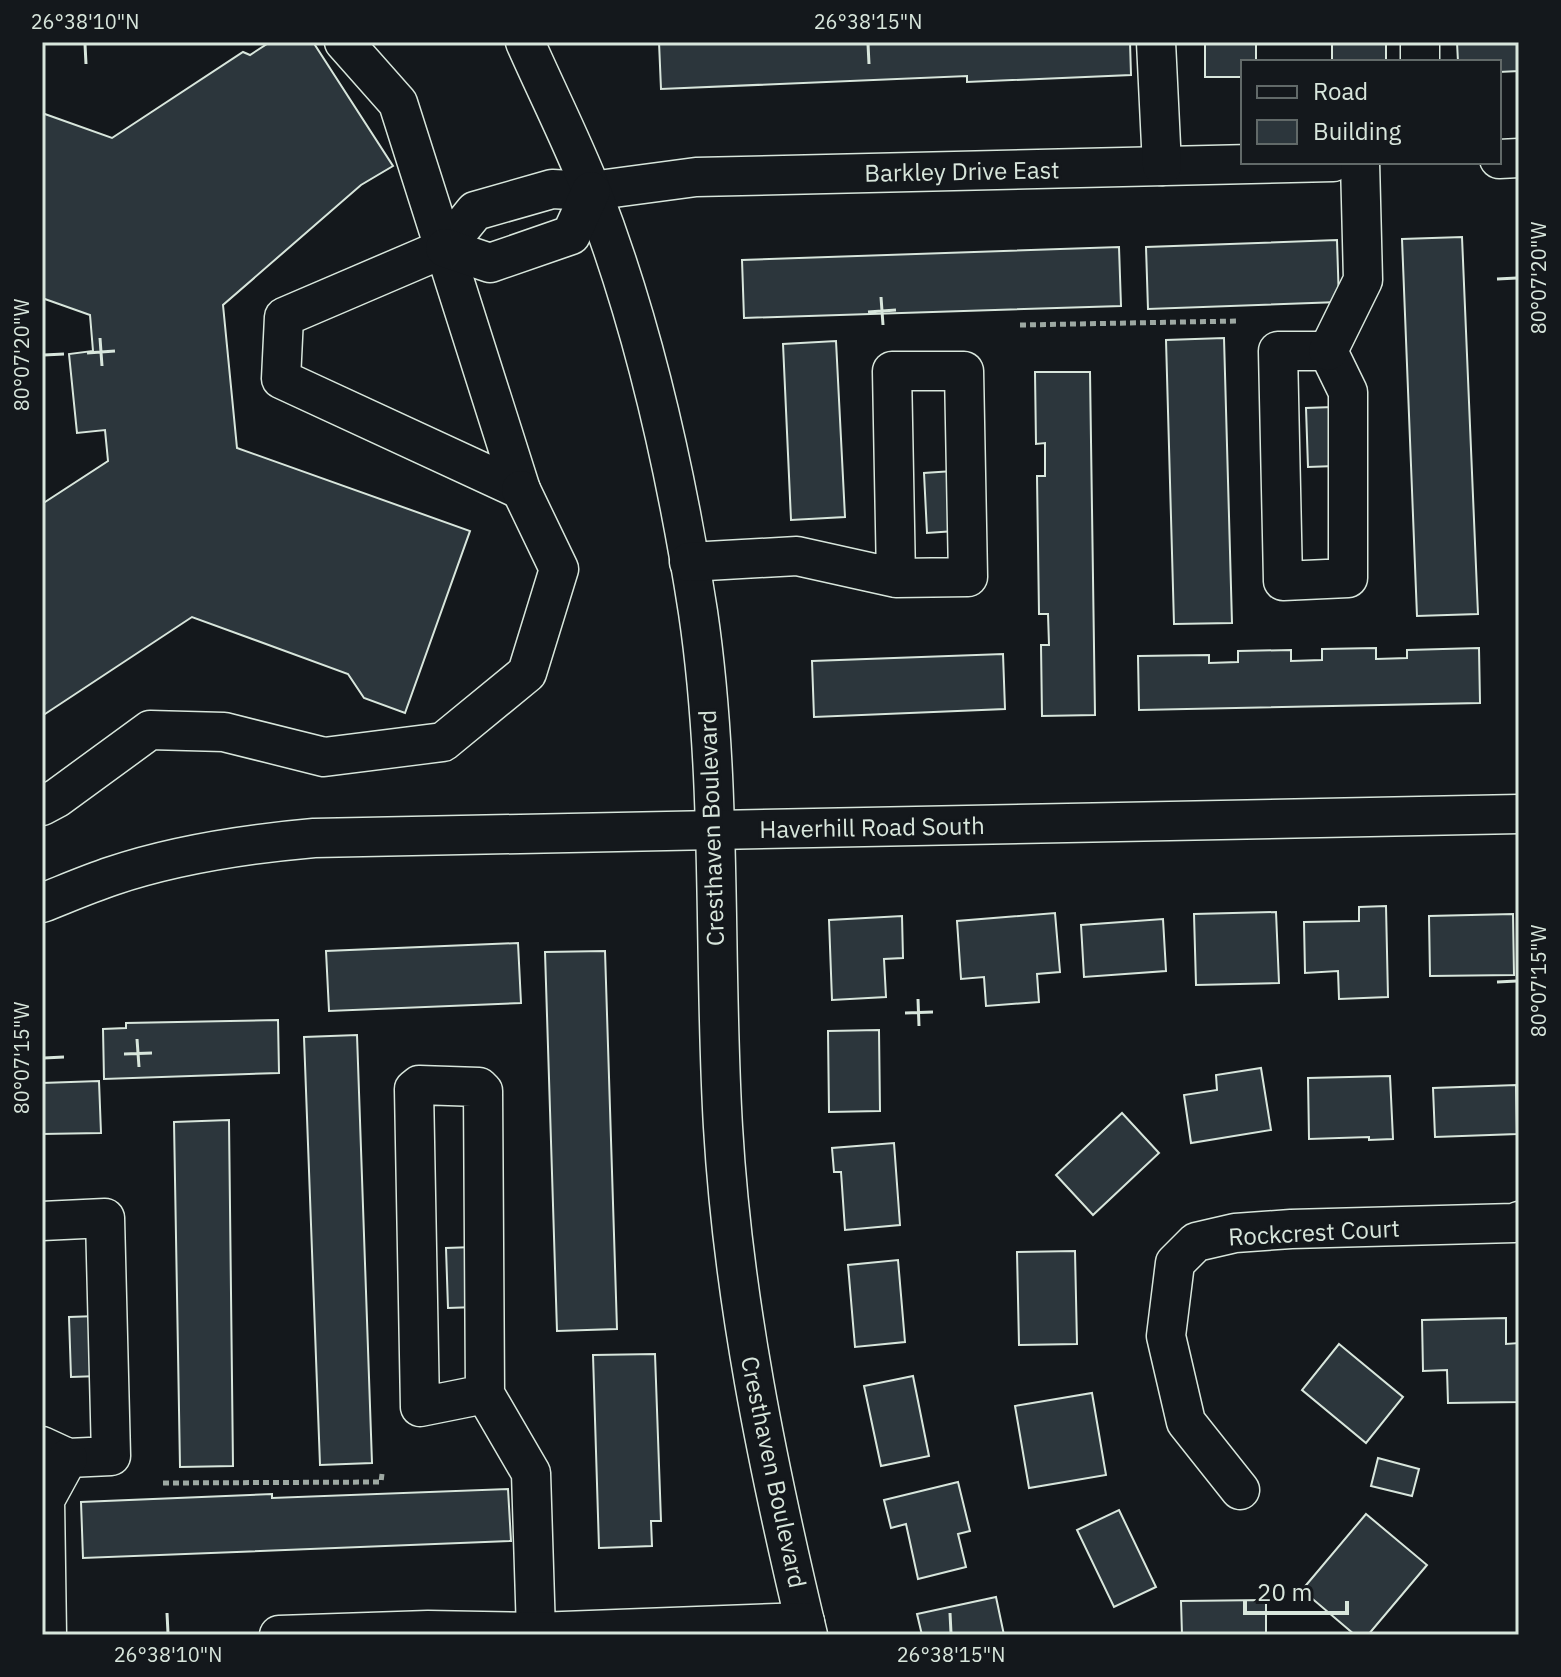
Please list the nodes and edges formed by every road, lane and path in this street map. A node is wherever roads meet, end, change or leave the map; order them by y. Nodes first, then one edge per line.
1 (344, 42) edge
2 (525, 42) edge
3 (1156, 42) edge
4 (1248, 164) edge
5 (1360, 164) edge
6 (1162, 166) junction
7 (591, 191) junction
8 (445, 248) junction
9 (1237, 321) dead end
10 (1020, 325) dead end
11 (1328, 351) junction
12 (521, 490) junction
13 (689, 562) junction
14 (896, 578) junction
15 (42, 806) edge
16 (1519, 814) edge
17 (714, 830) junction
18 (42, 903) edge
19 (42, 1221) edge
20 (1519, 1221) edge
21 (485, 1394) junction
22 (55, 1452) edge
23 (382, 1474) dead end
24 (163, 1483) dead end
25 (1240, 1490) dead end
26 (807, 1628) edge
27 (428, 1632) edge
28 (536, 1632) junction
29 (47, 1635) edge
30 (279, 1635) edge

1 - 8 street
2 - 7 street, Cresthaven Boulevard
3 - 6 street
4 - 6 street, Barkley Drive East
5 - 11 street
6 - 7 street, Barkley Drive East
7 - 8 street, Barkley Drive East
7 - 8 street
7 - 13 street, Cresthaven Boulevard
8 - 12 street
8 - 12 street
9 - 10 path
11 - 11 street
12 - 15 street
13 - 14 street
13 - 17 street, Cresthaven Boulevard
14 - 14 street
16 - 17 street, Haverhill Road South
17 - 18 street, Haverhill Road South
17 - 26 street, Cresthaven Boulevard
19 - 22 street
20 - 25 street, Rockcrest Court
21 - 21 street
21 - 28 street
22 - 29 street
23 - 24 path
26 - 28 street
27 - 28 street
27 - 30 street

